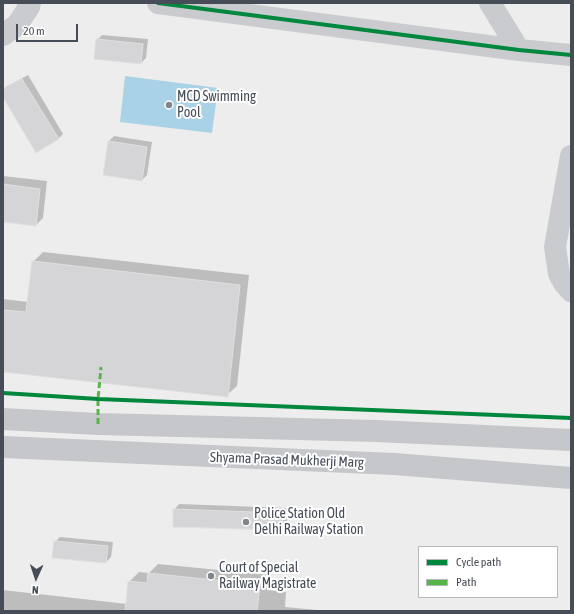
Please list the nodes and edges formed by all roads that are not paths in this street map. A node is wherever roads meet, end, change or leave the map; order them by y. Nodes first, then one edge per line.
1 (30, 3) edge
2 (158, 3) edge
3 (490, 3) edge
4 (3, 35) edge
5 (519, 50) junction
6 (571, 55) edge
7 (571, 156) edge
8 (571, 291) edge
9 (3, 419) edge
10 (571, 440) edge
11 (3, 448) edge
12 (571, 478) edge

1 - 4 street
2 - 5 street
3 - 5 street
5 - 6 street
7 - 8 street
9 - 10 main road
11 - 12 main road, Shyama Prasad Mukherji Marg

